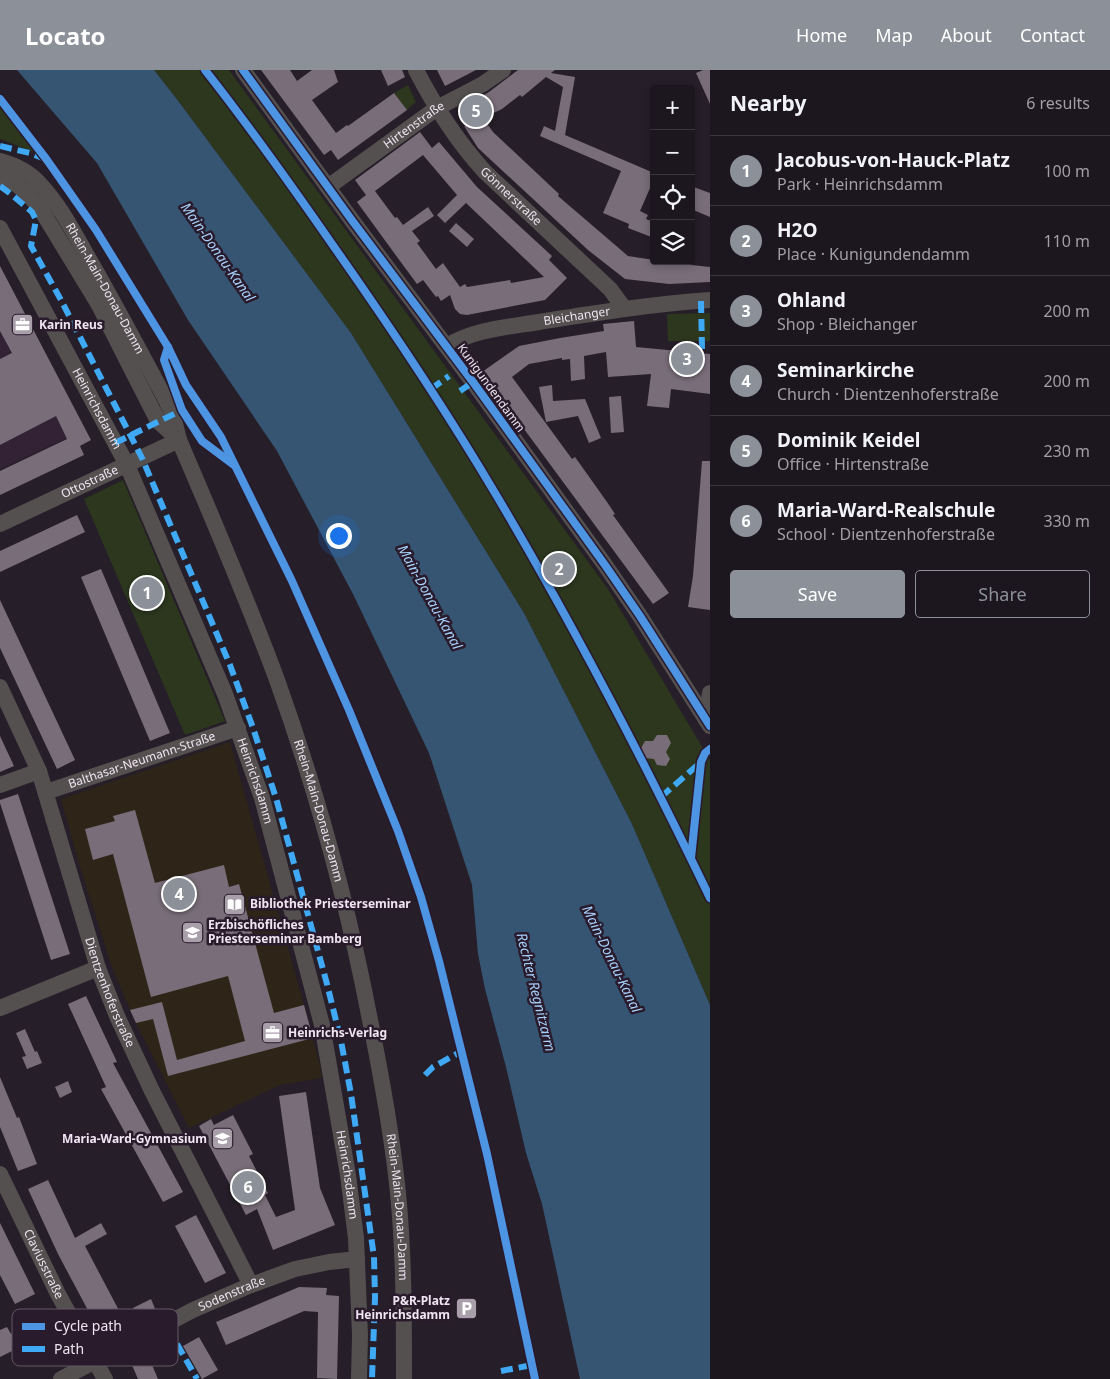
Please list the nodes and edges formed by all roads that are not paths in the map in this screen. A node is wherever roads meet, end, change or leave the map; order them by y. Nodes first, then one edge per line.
1 (243, 70) edge
2 (416, 70) edge
3 (503, 70) edge
4 (437, 108) junction
5 (0, 161) edge
6 (0, 176) edge
7 (328, 186) junction
8 (0, 228) edge
9 (710, 300) edge
10 (624, 308) junction
11 (447, 346) junction
12 (179, 440) junction
13 (127, 465) junction
14 (0, 524) edge
15 (0, 687) edge
16 (710, 693) edge
17 (708, 723) edge
18 (238, 728) junction
19 (39, 771) junction
20 (0, 785) edge
21 (46, 792) junction
22 (98, 968) junction
23 (0, 1008) edge
24 (0, 1174) edge
25 (357, 1259) junction
26 (251, 1285) junction
27 (66, 1309) edge
28 (178, 1318) edge
29 (84, 1366) edge
30 (97, 1366) edge
31 (61, 1379) edge
32 (105, 1379) edge
33 (359, 1379) edge
34 (404, 1379) edge

1 - 7 street, Kunigundendamm
2 - 4 street, Gönnerstraße
3 - 4 street, Hirtenstraße
4 - 7 street, Hirtenstraße
4 - 10 street, Gönnerstraße
5 - 12 street, Rhein-Main-Donau-Damm
6 - 12 street, Rhein-Main-Donau-Damm
7 - 11 street, Kunigundendamm
8 - 13 street, Heinrichsdamm
9 - 10 street, Bleichanger
10 - 11 street, Bleichanger
11 - 17 street, Kunigundendamm
12 - 13 street, Ottostraße
12 - 34 street, Rhein-Main-Donau-Damm
13 - 14 street, Ottostraße
13 - 18 street, Heinrichsdamm
15 - 19 street, Dientzenhoferstraße
16 - 17 street
18 - 21 street, Balthasar-Neumann-Straße
18 - 25 street, Heinrichsdamm
19 - 20 street
19 - 21 street, Dientzenhoferstraße
21 - 22 street, Dientzenhoferstraße
22 - 23 street
22 - 26 street, Dientzenhoferstraße
24 - 27 street, Claviusstraße
25 - 26 street, Sodenstraße
25 - 33 street, Heinrichsdamm
26 - 28 street, Sodenstraße
29 - 31 street, Sodenstraße
30 - 32 street, Claviusstraße

